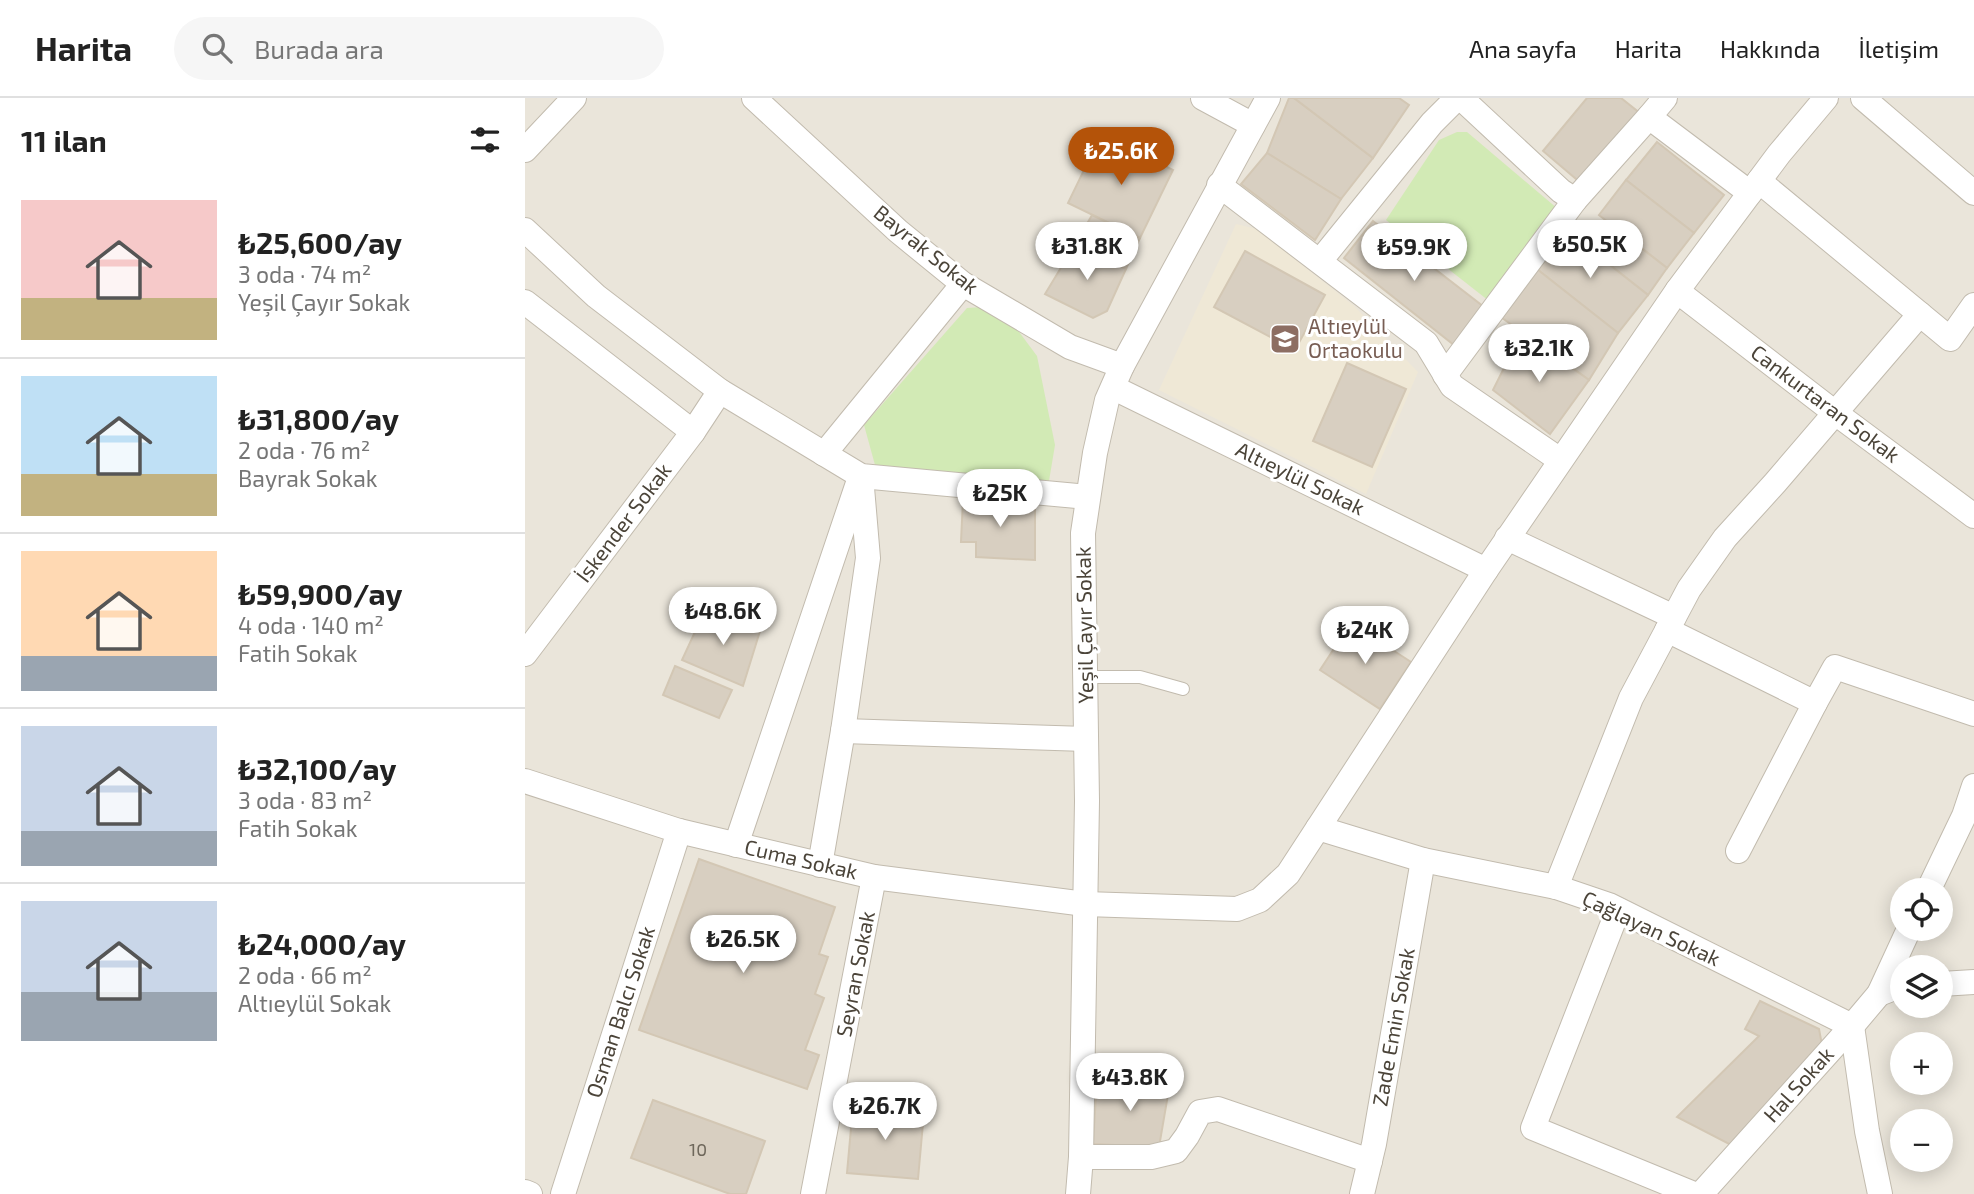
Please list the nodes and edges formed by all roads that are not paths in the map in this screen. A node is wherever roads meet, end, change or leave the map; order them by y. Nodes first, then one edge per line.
1 (574, 98) edge
2 (754, 98) edge
3 (1203, 98) edge
4 (1268, 98) edge
5 (1459, 98) edge
6 (1665, 98) edge
7 (1826, 98) edge
8 (1863, 98) edge
9 (1649, 117) junction
10 (1253, 125) junction
11 (531, 133) edge
12 (1219, 185) junction
13 (1754, 187) junction
14 (1974, 193) edge
15 (1575, 200) junction
16 (525, 230) edge
17 (1320, 261) junction
18 (963, 284) junction
19 (1677, 291) junction
20 (525, 302) edge
21 (1974, 305) edge
22 (1920, 314) junction
23 (1445, 375) junction
24 (1118, 377) junction
25 (720, 391) junction
26 (1834, 412) junction
27 (692, 432) junction
28 (824, 454) junction
29 (1560, 460) junction
30 (861, 476) junction
31 (1089, 497) junction
32 (1974, 516) edge
33 (1507, 538) junction
34 (1486, 570) junction
35 (1670, 624) junction
36 (525, 654) edge
37 (1086, 677) junction
38 (1183, 689) dead end
39 (1815, 703) junction
40 (1974, 714) edge
41 (843, 731) junction
42 (1086, 739) junction
43 (525, 781) edge
44 (1974, 786) edge
45 (1318, 828) junction
46 (679, 831) junction
47 (736, 845) junction
48 (1738, 851) dead end
49 (1423, 860) junction
50 (820, 865) junction
51 (874, 877) junction
52 (1934, 878) edge
53 (1556, 887) junction
54 (1085, 904) junction
55 (1618, 910) junction
56 (1903, 941) edge
57 (1974, 982) edge
58 (1953, 983) edge
59 (1890, 990) edge
60 (1879, 994) junction
61 (1852, 1026) junction
62 (1081, 1157) junction
63 (1370, 1161) junction
64 (563, 1194) edge
65 (813, 1194) edge
66 (1078, 1194) edge
67 (1362, 1194) edge
68 (1693, 1194) edge
69 (1701, 1194) edge
70 (1880, 1194) edge

1 - 11 street
2 - 18 street, Bayrak Sokak
3 - 10 street
4 - 10 street, Yeşil Çayır Sokak
5 - 15 street
5 - 17 street
6 - 9 street
7 - 13 street, Cuma Sokak
8 - 14 street
9 - 13 street
9 - 15 street
10 - 12 street, Yeşil Çayır Sokak
12 - 17 street
12 - 24 street, Yeşil Çayır Sokak
13 - 19 street, Cuma Sokak
13 - 22 street
15 - 23 street
16 - 25 street
17 - 23 street
18 - 24 street, Bayrak Sokak
18 - 28 street
19 - 26 street, Cankurtaran Sokak
19 - 29 street, Cuma Sokak
20 - 27 street
21 - 22 street
22 - 26 street
23 - 29 street
24 - 31 street, Yeşil Çayır Sokak
24 - 34 street, Altıeylül Sokak
25 - 27 street, İskender Sokak
25 - 28 street
26 - 32 street, Cankurtaran Sokak
26 - 35 street
27 - 36 street, İskender Sokak
28 - 30 street
29 - 33 street, Cuma Sokak
30 - 31 street
30 - 41 street
30 - 47 street
31 - 37 street, Yeşil Çayır Sokak
33 - 34 street, Cuma Sokak
33 - 35 street
34 - 45 street, Cuma Sokak
35 - 39 street
35 - 53 street
37 - 38 lane
37 - 42 street, Yeşil Çayır Sokak
39 - 40 street
39 - 48 street
41 - 42 street
41 - 50 street
42 - 54 street, Yeşil Çayır Sokak
43 - 46 street, Cuma Sokak
44 - 52 street
45 - 49 street, Çağlayan Sokak
45 - 54 street, Cuma Sokak
46 - 47 street, Cuma Sokak
46 - 64 street, Osman Balcı Sokak
47 - 50 street, Cuma Sokak
49 - 53 street, Çağlayan Sokak
49 - 63 street, Zade Emin Sokak
50 - 51 street, Cuma Sokak
51 - 54 street, Cuma Sokak
51 - 65 street, Seyran Sokak
53 - 55 street, Çağlayan Sokak
54 - 62 street, Yeşil Çayır Sokak
55 - 61 street, Çağlayan Sokak
55 - 68 street
56 - 60 street
57 - 58 street
59 - 60 street, Hal Sokak
60 - 61 street, Hal Sokak
61 - 69 street, Hal Sokak
61 - 70 street
62 - 63 street
62 - 66 street, Yeşil Çayır Sokak
63 - 67 street, Zade Emin Sokak

